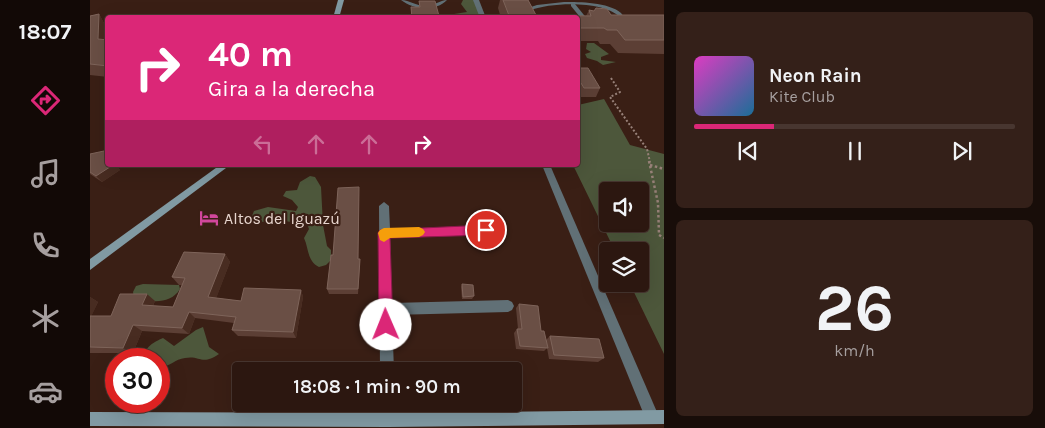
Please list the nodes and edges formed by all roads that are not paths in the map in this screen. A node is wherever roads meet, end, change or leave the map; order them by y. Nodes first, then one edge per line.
1 (340, 0) edge
2 (403, 0) edge
3 (445, 0) edge
4 (476, 0) edge
5 (592, 0) edge
6 (544, 2) edge
7 (573, 5) junction
8 (597, 5) junction
9 (337, 15) edge
10 (483, 15) edge
11 (529, 15) edge
12 (586, 21) edge
13 (620, 23) edge
14 (223, 167) edge
15 (547, 167) edge
16 (384, 206) dead end
17 (486, 230) dead end
18 (384, 233) junction
19 (90, 265) edge
20 (508, 306) dead end
21 (386, 309) junction
22 (387, 362) edge
23 (388, 412) edge
24 (658, 417) edge
25 (90, 419) edge
26 (388, 420) junction

1 - 9 main road
2 - 3 lane
4 - 10 street
5 - 8 lane
6 - 7 lane
6 - 11 lane
7 - 8 lane
7 - 12 street
8 - 13 lane
14 - 19 main road
15 - 24 street
16 - 18 street
17 - 18 street
18 - 21 street
20 - 21 street
21 - 22 street
23 - 26 street
24 - 26 main road
25 - 26 main road

